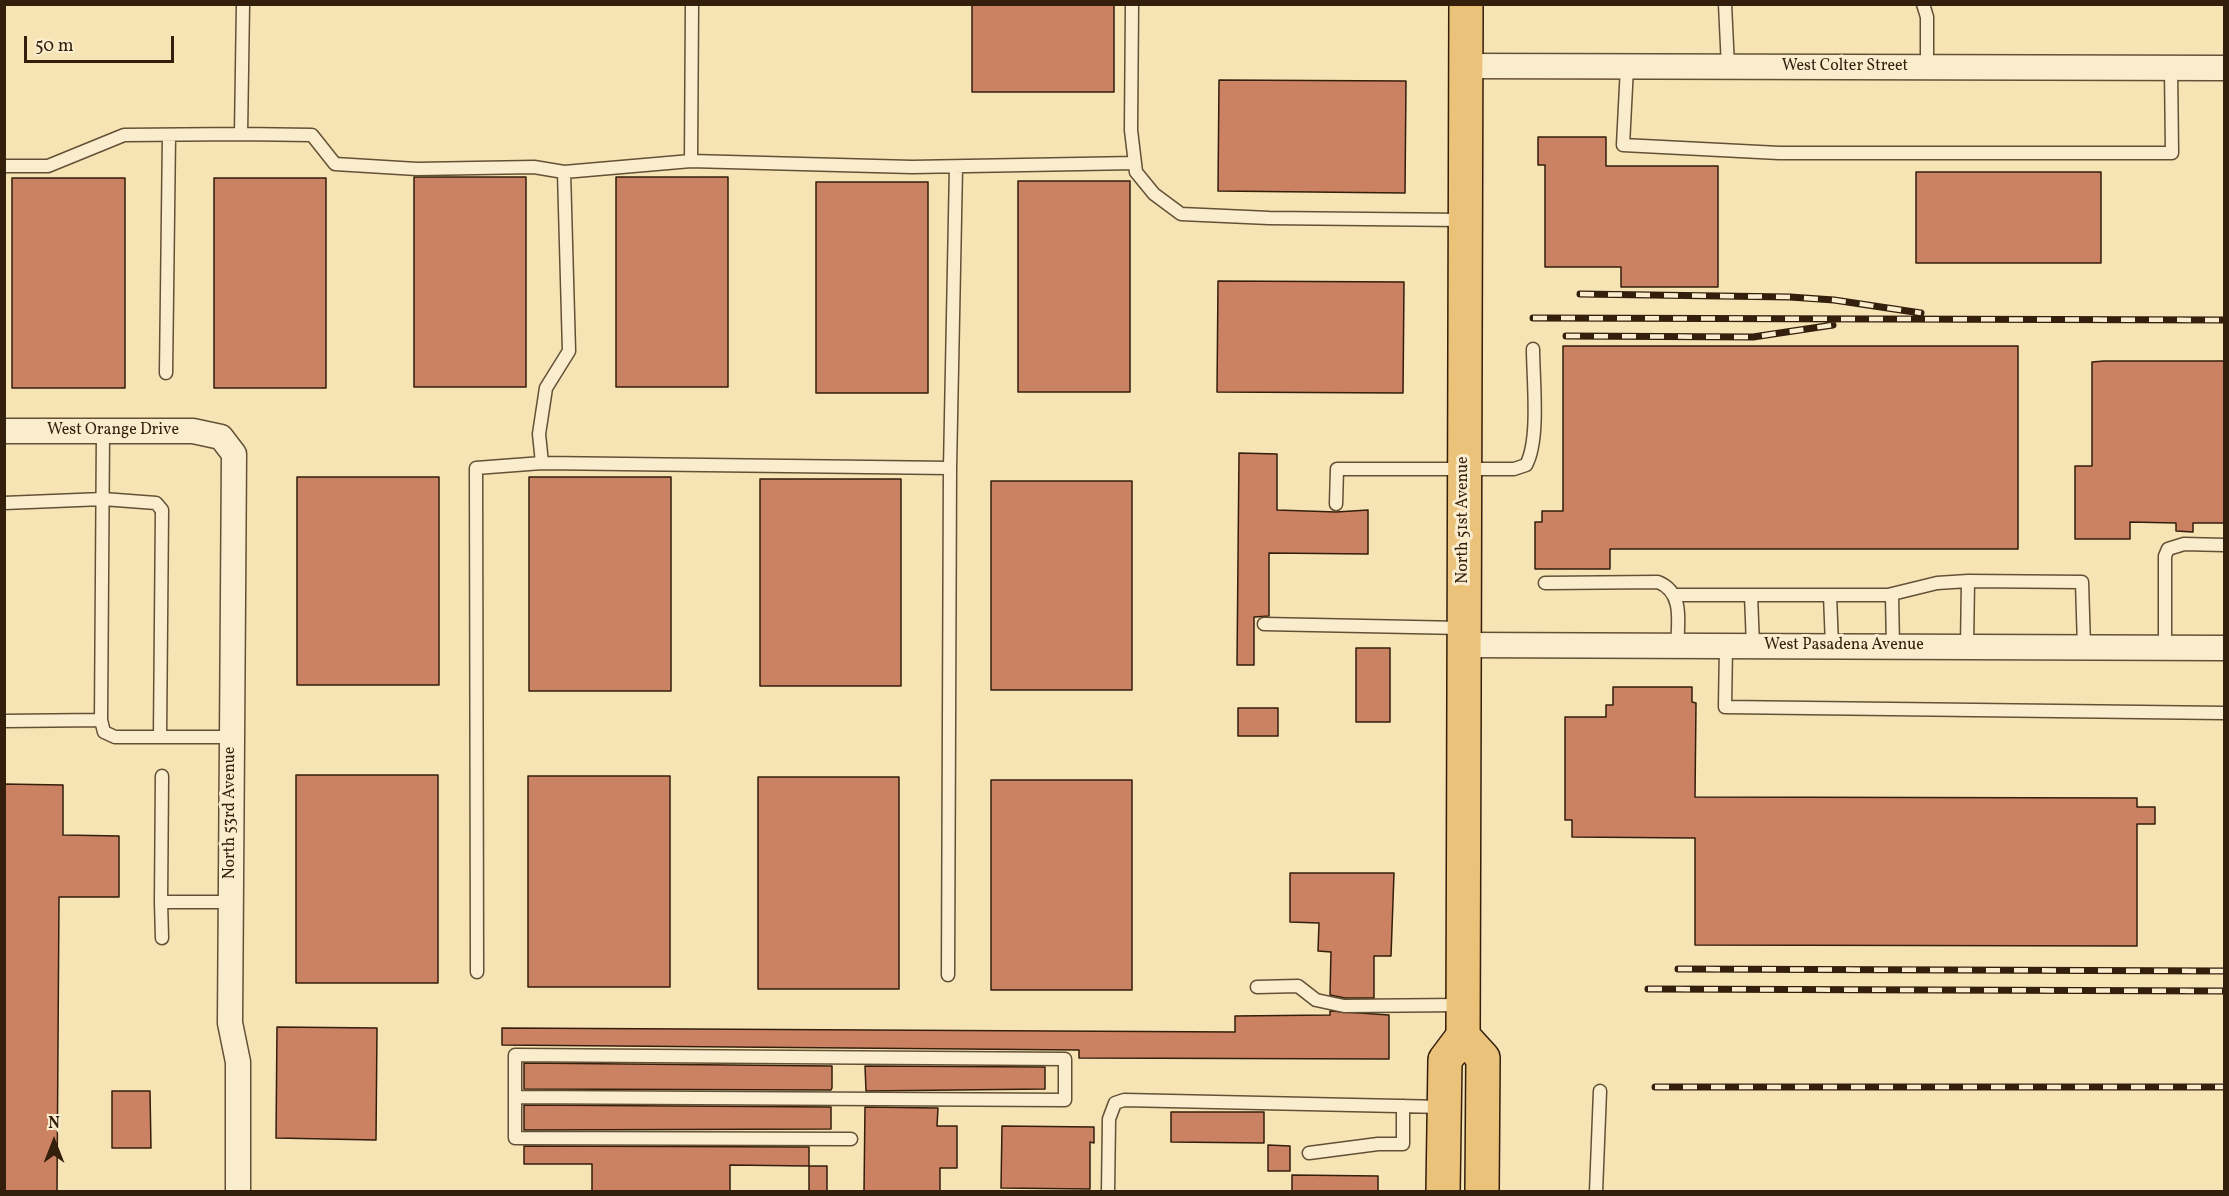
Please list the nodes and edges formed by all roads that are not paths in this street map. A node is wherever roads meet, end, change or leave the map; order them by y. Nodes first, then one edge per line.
1 (243, 4) edge
2 (692, 4) edge
3 (1132, 4) edge
4 (1466, 4) edge
5 (1725, 4) edge
6 (1923, 4) edge
7 (1466, 66) junction
8 (1627, 67) junction
9 (1728, 67) junction
10 (1927, 68) junction
11 (2171, 68) junction
12 (2224, 68) edge
13 (242, 134) junction
14 (169, 135) junction
15 (692, 161) junction
16 (1135, 163) junction
17 (4, 166) edge
18 (956, 167) junction
19 (564, 172) junction
20 (1465, 220) junction
21 (1533, 349) dead end
22 (166, 373) dead end
23 (103, 431) junction
24 (4, 432) edge
25 (221, 437) joint
26 (543, 463) junction
27 (950, 468) junction
28 (1464, 469) junction
29 (103, 499) junction
30 (4, 503) edge
31 (1336, 504) dead end
32 (2224, 545) edge
33 (1968, 581) junction
34 (1545, 583) dead end
35 (1675, 595) junction
36 (1751, 595) junction
37 (1830, 595) junction
38 (1892, 595) junction
39 (1264, 624) dead end
40 (1463, 637) junction
41 (1677, 646) junction
42 (1726, 646) junction
43 (1753, 646) junction
44 (1832, 646) junction
45 (1893, 647) junction
46 (1967, 647) junction
47 (2084, 647) junction
48 (2165, 648) junction
49 (2224, 648) edge
50 (2224, 713) edge
51 (100, 720) junction
52 (4, 721) edge
53 (160, 736) junction
54 (232, 737) junction
55 (162, 776) dead end
56 (161, 902) junction
57 (231, 902) junction
58 (162, 938) dead end
59 (477, 972) dead end
60 (948, 975) dead end
61 (1257, 987) dead end
62 (1463, 1021) junction
63 (1600, 1091) dead end
64 (514, 1097) junction
65 (1403, 1106) junction
66 (1445, 1107) junction
67 (851, 1139) dead end
68 (1309, 1153) dead end
69 (238, 1191) edge
70 (1108, 1191) edge
71 (1443, 1191) edge
72 (1482, 1191) edge
73 (1596, 1191) edge

1 - 13 lane
2 - 15 lane
3 - 16 lane
4 - 7 main road, North 51st Avenue
5 - 9 lane
6 - 10 lane
7 - 8 street, West Colter Street
7 - 20 main road, North 51st Avenue
8 - 9 street, West Colter Street
8 - 11 lane
9 - 10 street, West Colter Street
10 - 11 street, West Colter Street
11 - 12 street, West Colter Street
13 - 14 lane
13 - 19 lane
14 - 17 lane
14 - 22 lane
15 - 18 lane
15 - 19 lane
16 - 18 lane
16 - 20 lane
18 - 27 lane
19 - 26 lane
20 - 28 main road, North 51st Avenue
21 - 28 lane
23 - 24 street, West Orange Drive
23 - 25 street, West Orange Drive
23 - 29 lane
25 - 54 street, North 53rd Avenue
26 - 27 lane
26 - 59 lane
27 - 60 lane
28 - 31 lane
28 - 40 main road, North 51st Avenue
29 - 30 lane
29 - 51 lane
29 - 53 lane
32 - 48 lane
33 - 38 lane
33 - 46 lane
33 - 47 lane
34 - 35 lane
35 - 36 lane
35 - 41 lane
36 - 37 lane
36 - 43 lane
37 - 38 lane
37 - 44 lane
38 - 45 lane
39 - 40 lane
40 - 41 street, West Pasadena Avenue
40 - 62 main road, North 51st Avenue
41 - 42 street, West Pasadena Avenue
42 - 43 street, West Pasadena Avenue
42 - 50 lane
43 - 44 street, West Pasadena Avenue
44 - 45 street, West Pasadena Avenue
45 - 46 street, West Pasadena Avenue
46 - 47 street, West Pasadena Avenue
47 - 48 street, West Pasadena Avenue
48 - 49 street, West Pasadena Avenue
51 - 52 lane
51 - 53 lane
53 - 54 lane
54 - 57 street, North 53rd Avenue
55 - 56 lane
56 - 57 lane
56 - 58 lane
57 - 69 street, North 53rd Avenue
61 - 62 lane
62 - 66 main road
62 - 72 main road
63 - 73 lane
64 - 64 lane
64 - 67 lane
65 - 66 lane
65 - 68 lane
65 - 70 lane
66 - 71 main road

